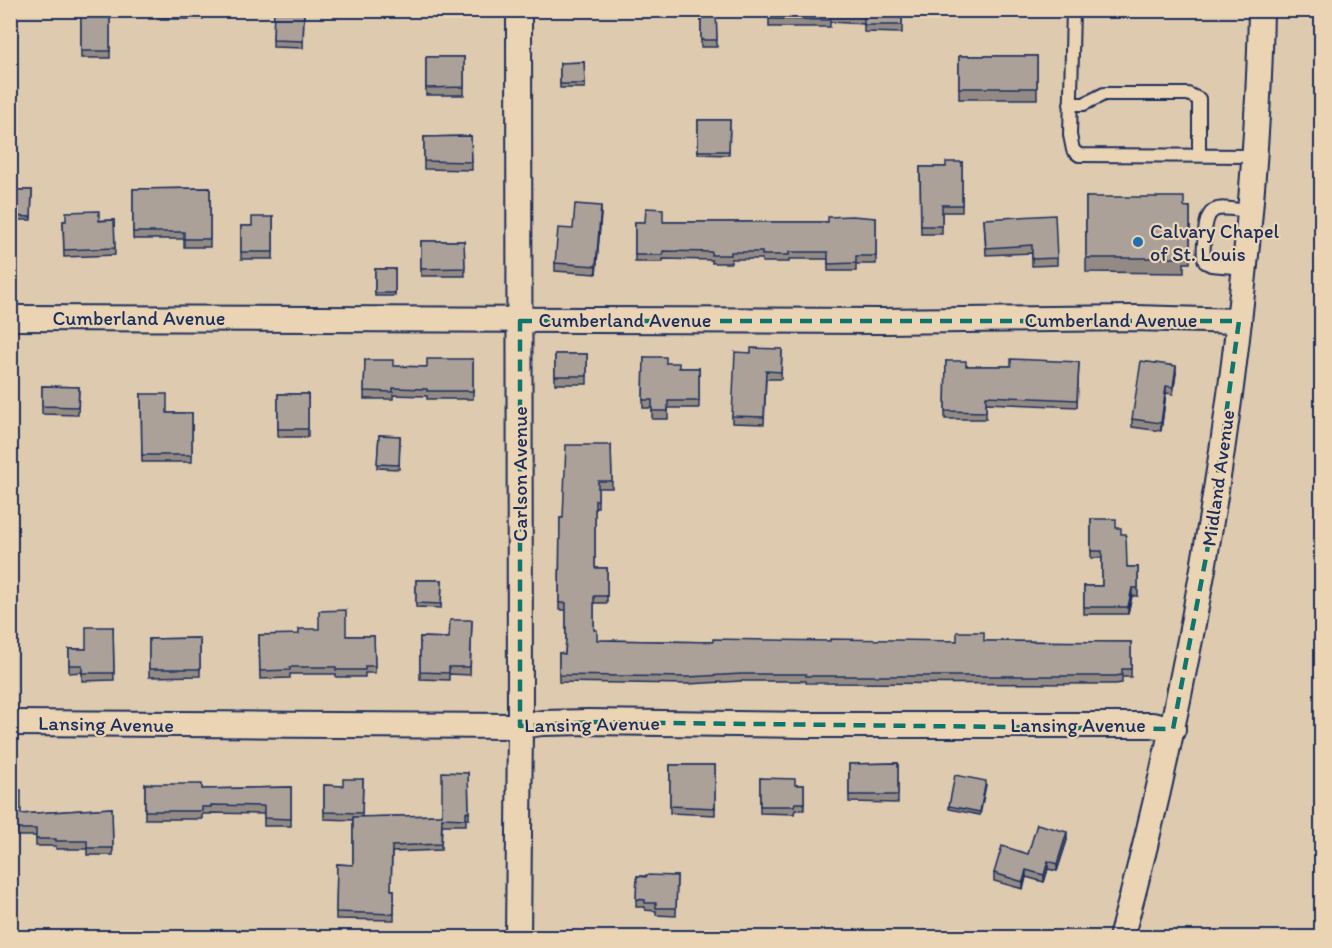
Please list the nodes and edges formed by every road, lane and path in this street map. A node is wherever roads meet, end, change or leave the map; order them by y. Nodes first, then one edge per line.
1 (519, 10) edge
2 (1073, 10) edge
3 (1262, 10) edge
4 (1070, 104) junction
5 (1199, 156) junction
6 (1254, 156) junction
7 (1250, 211) junction
8 (1245, 268) junction
9 (10, 318) edge
10 (520, 321) junction
11 (1239, 321) junction
12 (10, 723) edge
13 (520, 726) junction
14 (1173, 729) junction
15 (518, 938) edge
16 (1122, 938) edge

1 - 10 street, Carlson Avenue
2 - 4 lane
3 - 6 street, Midland Avenue
4 - 5 lane
4 - 5 lane
5 - 6 lane
6 - 7 street, Midland Avenue
7 - 8 street, Midland Avenue
7 - 8 lane
8 - 11 street, Midland Avenue
9 - 10 street, Cumberland Avenue
10 - 11 street, Cumberland Avenue
10 - 13 street, Carlson Avenue
11 - 14 street, Midland Avenue
12 - 13 street, Lansing Avenue
13 - 14 street, Lansing Avenue
13 - 15 street, Carlson Avenue
14 - 16 street, Midland Avenue

